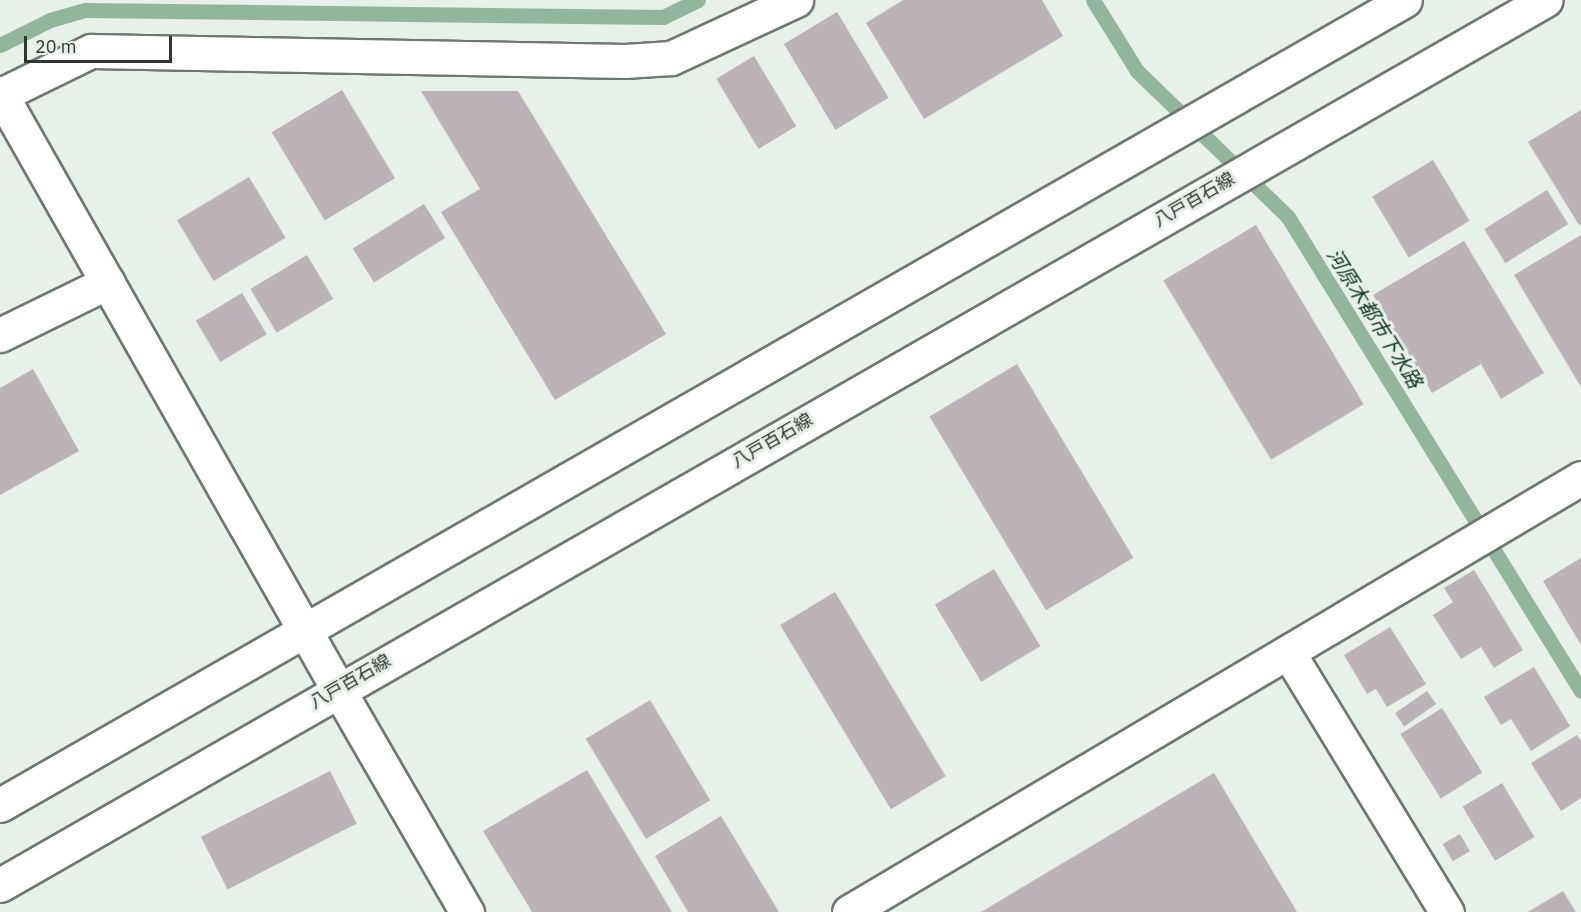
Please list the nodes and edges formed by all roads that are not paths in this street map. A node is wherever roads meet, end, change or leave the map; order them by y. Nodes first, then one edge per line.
1 (796, 0) edge
2 (1405, 0) edge
3 (1545, 0) edge
4 (1, 94) edge
5 (108, 282) junction
6 (0, 335) edge
7 (1581, 478) edge
8 (304, 630) junction
9 (1288, 652) junction
10 (338, 689) junction
11 (0, 805) edge
12 (0, 885) edge
13 (466, 912) edge
14 (849, 912) edge
15 (1447, 912) edge

1 - 4 main road
2 - 8 main road
3 - 10 main road, 八戸百石線
4 - 5 main road
5 - 6 main road
5 - 8 main road
7 - 9 main road
8 - 10 main road
8 - 11 main road
9 - 14 main road
9 - 15 main road
10 - 12 main road, 八戸百石線
10 - 13 main road

